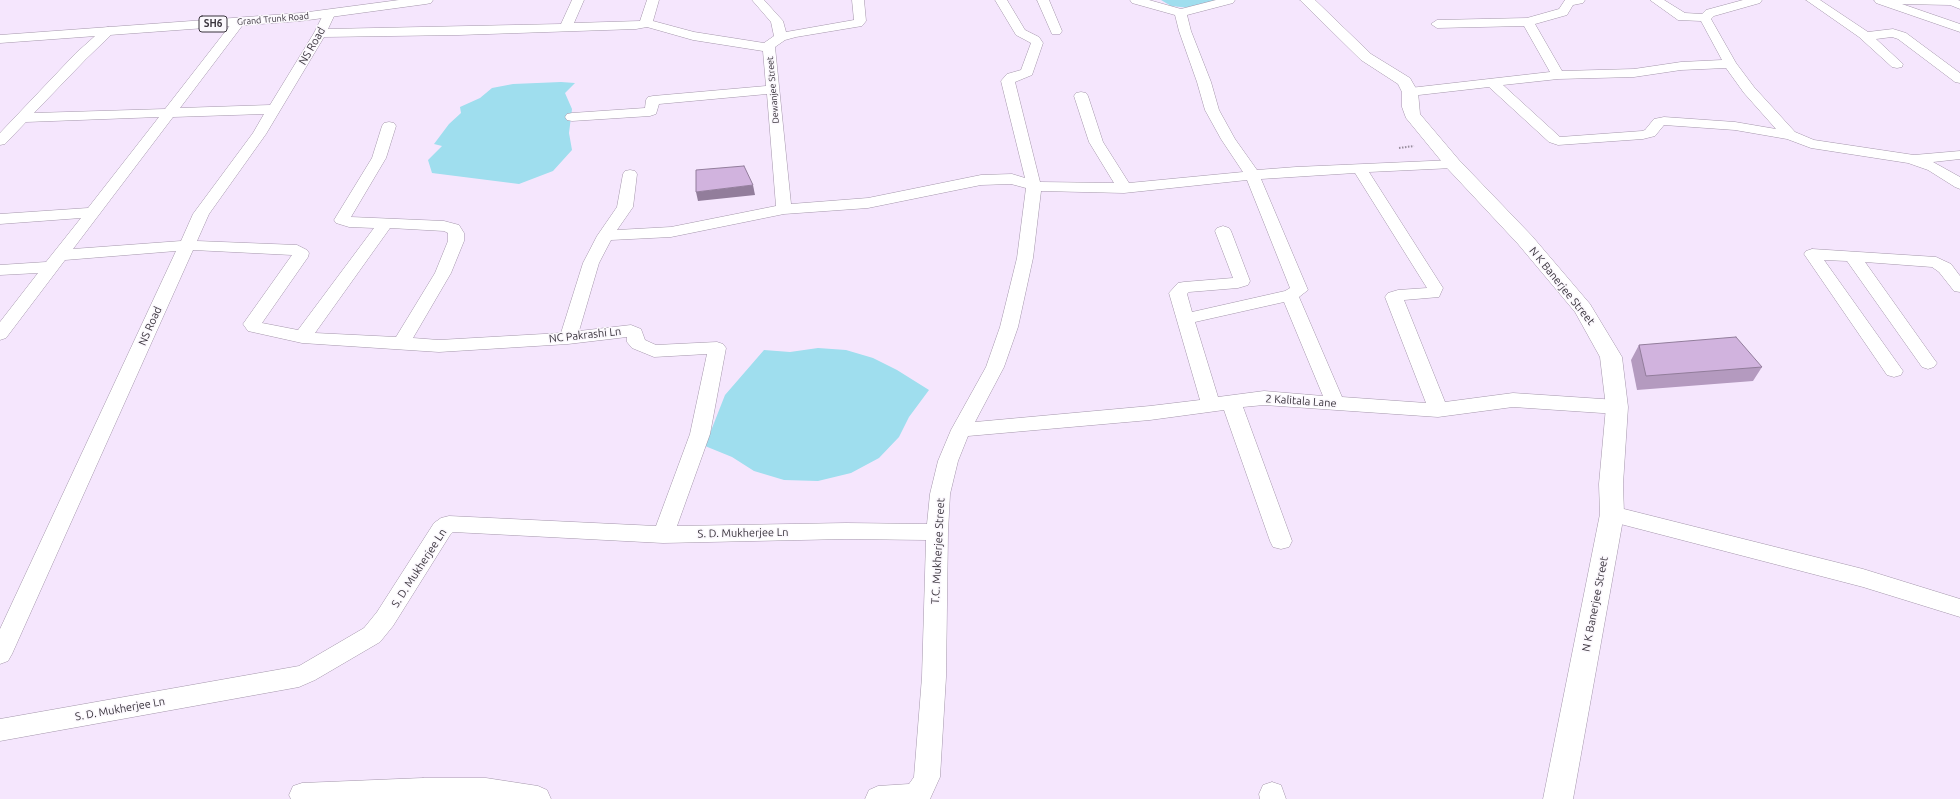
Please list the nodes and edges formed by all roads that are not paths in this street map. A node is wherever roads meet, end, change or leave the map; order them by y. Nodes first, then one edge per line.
1 (426, 0) edge
2 (578, 0) edge
3 (654, 0) edge
4 (758, 0) edge
5 (858, 0) edge
6 (1001, 0) edge
7 (1043, 0) edge
8 (1136, 0) edge
9 (1229, 0) edge
10 (1307, 0) edge
11 (1556, 0) edge
12 (1579, 0) edge
13 (1656, 0) edge
14 (1756, 0) edge
15 (1812, 0) edge
16 (1890, 1) edge
17 (1960, 5) edge
18 (324, 8) junction
19 (1565, 9) junction
20 (1181, 13) junction
21 (1705, 18) junction
22 (239, 22) junction
23 (1528, 22) junction
24 (647, 23) junction
25 (1438, 24) dead end
26 (566, 27) junction
27 (1960, 28) edge
28 (108, 31) junction
29 (1056, 31) dead end
30 (320, 33) junction
31 (1865, 36) junction
32 (781, 37) junction
33 (0, 39) edge
34 (767, 47) junction
35 (1730, 64) junction
36 (1897, 64) dead end
37 (1558, 75) junction
38 (1960, 79) edge
39 (1493, 83) junction
40 (772, 90) junction
41 (1410, 92) junction
42 (1081, 96) dead end
43 (275, 109) junction
44 (169, 114) junction
45 (572, 117) dead end
46 (20, 121) junction
47 (0, 124) edge
48 (389, 126) dead end
49 (1790, 135) junction
50 (0, 141) edge
51 (1960, 155) edge
52 (1912, 159) junction
53 (1453, 164) junction
54 (1359, 168) junction
55 (630, 174) dead end
56 (1252, 174) junction
57 (1960, 184) edge
58 (1034, 186) junction
59 (1124, 188) junction
60 (784, 209) junction
61 (94, 212) junction
62 (0, 219) edge
63 (385, 224) junction
64 (1223, 231) dead end
65 (605, 236) junction
66 (187, 245) junction
67 (1852, 256) junction
68 (56, 261) junction
69 (0, 270) edge
70 (1960, 287) edge
71 (1290, 295) junction
72 (1186, 319) junction
73 (0, 334) edge
74 (302, 337) junction
75 (568, 338) junction
76 (401, 344) junction
77 (1928, 363) dead end
78 (1894, 371) dead end
79 (1335, 403) junction
80 (1221, 404) junction
81 (1617, 407) junction
82 (1438, 410) junction
83 (961, 430) junction
84 (1612, 514) junction
85 (937, 532) junction
86 (663, 535) junction
87 (1281, 541) dead end
88 (1960, 608) edge
89 (0, 654) edge
90 (0, 730) edge
91 (302, 795) dead end
92 (924, 796) edge
93 (538, 799) edge
94 (878, 799) edge
95 (1558, 799) edge

1 - 18 street, Grand Trunk Road / SH6
2 - 26 street
3 - 24 street
4 - 32 street
5 - 32 street
6 - 58 street
7 - 29 street
8 - 20 street
9 - 20 street
10 - 41 street
11 - 19 street
12 - 19 street
13 - 21 street
14 - 21 street
15 - 31 street
16 - 17 street
16 - 27 street
18 - 22 street, Grand Trunk Road / SH6
18 - 30 street, NS Road
19 - 23 street
20 - 56 street
21 - 35 street
22 - 28 street, Grand Trunk Road / SH6
22 - 44 street
23 - 25 street
23 - 37 street
24 - 26 street, Dewanjee Street
24 - 34 street, Dewanjee Street
26 - 30 street, Dewanjee Street
28 - 33 street, Grand Trunk Road / SH6
28 - 46 street
30 - 43 street, NS Road
31 - 36 street
31 - 38 street
32 - 34 street
34 - 40 street, Dewanjee Street
35 - 37 street
35 - 49 street
37 - 39 street
39 - 41 street
39 - 49 street
40 - 45 street
40 - 60 street, Dewanjee Street
41 - 53 street, N K Banerjee Street
42 - 59 street
43 - 44 street
43 - 66 street, NS Road
44 - 46 street
44 - 61 street
46 - 47 street
46 - 50 street
48 - 63 street
49 - 52 street
51 - 52 street
52 - 57 street
53 - 54 street
53 - 81 street, N K Banerjee Street
54 - 56 street
54 - 82 street
55 - 65 street
56 - 59 street
56 - 71 street
58 - 59 street
58 - 60 street
58 - 83 street, T.C. Mukherjee Street
60 - 65 street
61 - 62 street
61 - 68 street
63 - 74 street
63 - 76 street
64 - 72 street
65 - 75 street
66 - 68 street
66 - 74 street, NC Pakrashi Ln
66 - 89 street, NS Road
67 - 70 street
67 - 77 street
67 - 78 street
68 - 69 street
68 - 73 street
71 - 72 street
71 - 79 street
72 - 80 street
74 - 76 street, NC Pakrashi Ln
75 - 76 street, NC Pakrashi Ln
75 - 86 street, NC Pakrashi Ln
79 - 80 street, 2 Kalitala Lane
79 - 82 street, 2 Kalitala Lane
80 - 83 street, 2 Kalitala Lane
80 - 87 street
81 - 82 street, 2 Kalitala Lane
81 - 84 street, N K Banerjee Street
83 - 85 street, T.C. Mukherjee Street
84 - 88 street
84 - 95 street, N K Banerjee Street
85 - 86 street, S. D. Mukherjee Ln
85 - 92 street, T.C. Mukherjee Street
86 - 90 street, S. D. Mukherjee Ln
91 - 93 street
92 - 94 street, T.C. Mukherjee Street

